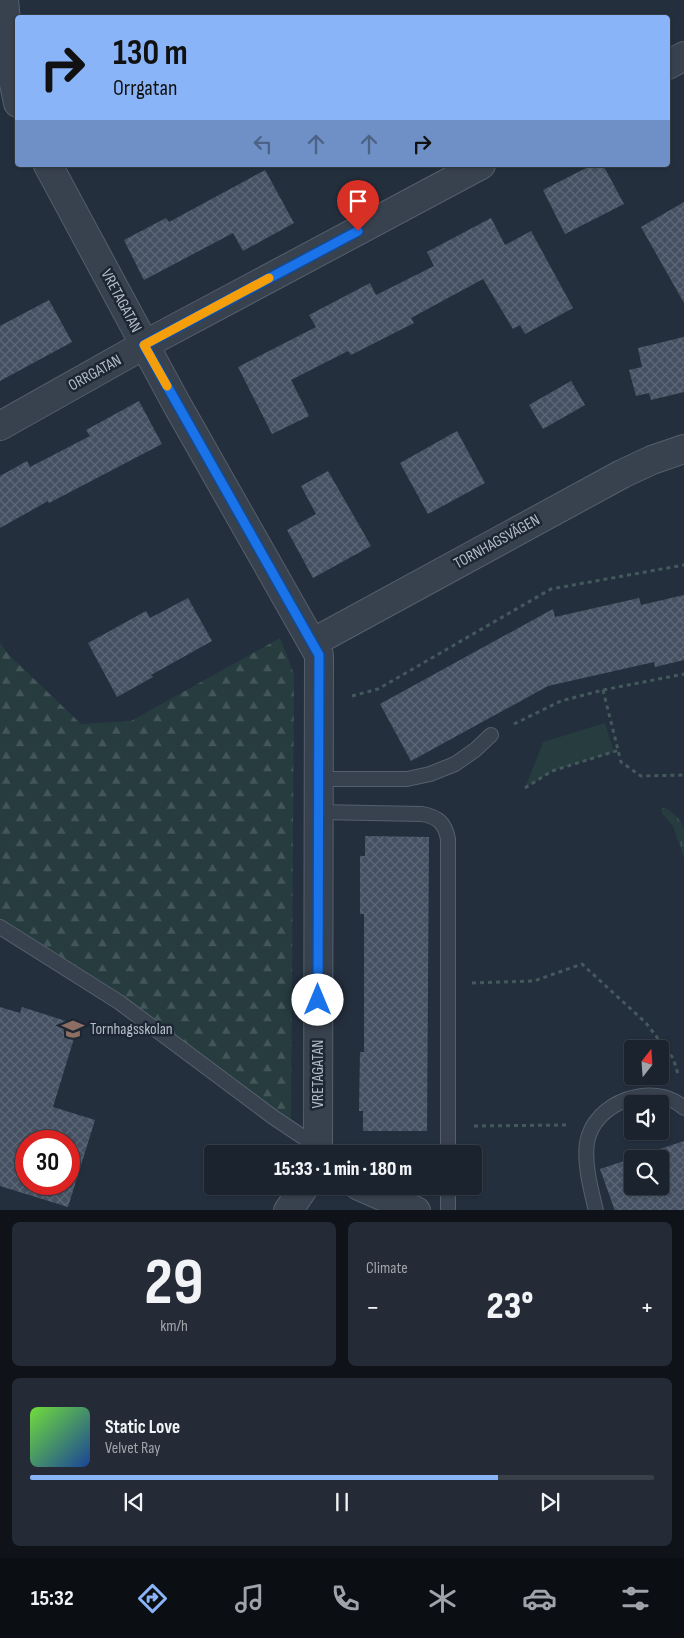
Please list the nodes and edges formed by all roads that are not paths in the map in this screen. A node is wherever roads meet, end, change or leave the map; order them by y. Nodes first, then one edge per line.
1 (4, 0) edge
2 (684, 56) edge
3 (670, 64) edge
4 (15, 89) edge
5 (49, 167) edge
6 (477, 167) edge
7 (144, 345) junction
8 (0, 426) edge
9 (684, 449) edge
10 (312, 643) junction
11 (491, 735) dead end
12 (319, 779) junction
13 (319, 812) junction
14 (0, 927) edge
15 (682, 1106) edge
16 (311, 1145) edge
17 (318, 1145) edge
18 (448, 1145) edge
19 (299, 1195) edge
20 (380, 1195) edge
21 (448, 1195) edge
22 (288, 1210) edge
23 (416, 1210) edge
24 (448, 1210) edge
25 (596, 1210) edge

1 - 4 street
2 - 3 street
5 - 7 street, VRETAGATAN
6 - 7 street, ORRGATAN
7 - 8 street, ORRGATAN
7 - 10 street, VRETAGATAN
9 - 10 street, TORNHAGSVÄGEN
10 - 12 street, VRETAGATAN
11 - 12 lane
12 - 13 street, VRETAGATAN
13 - 17 street, VRETAGATAN
13 - 18 lane
14 - 16 lane
15 - 25 lane
19 - 22 street
20 - 23 street
21 - 24 lane

